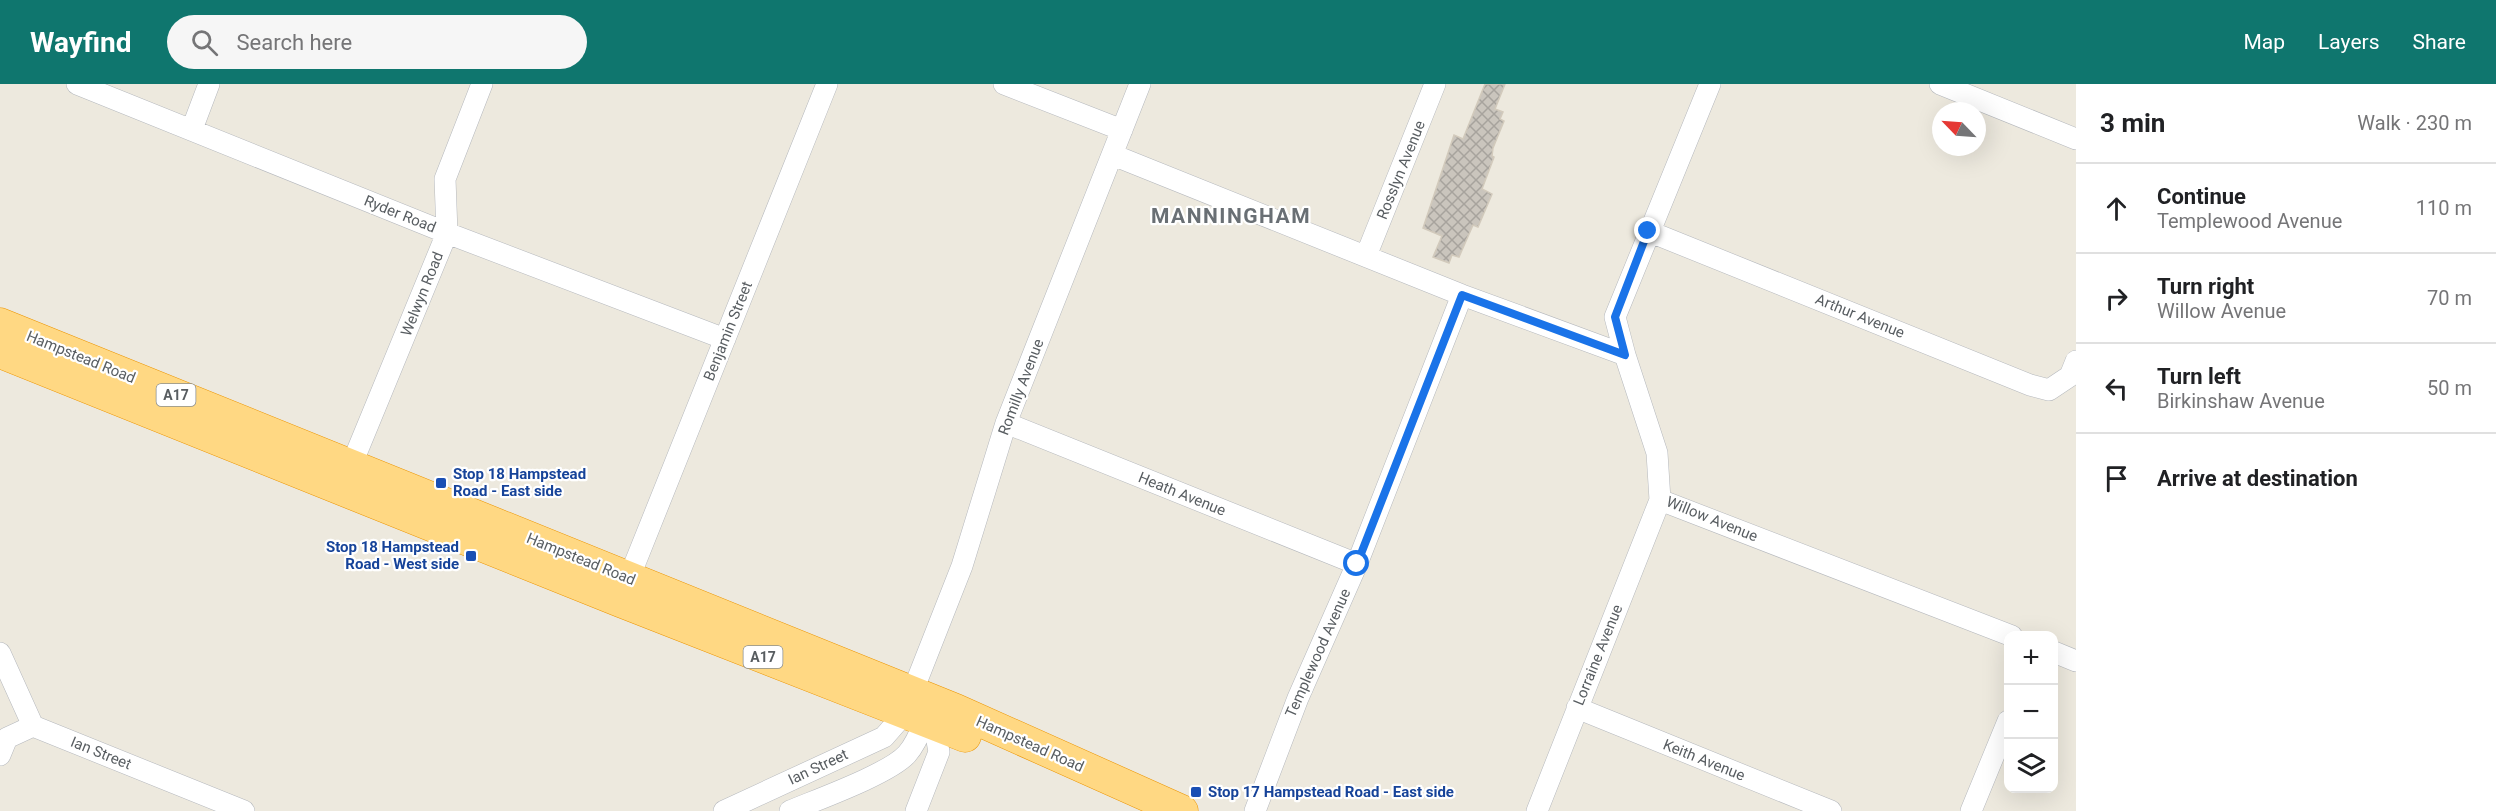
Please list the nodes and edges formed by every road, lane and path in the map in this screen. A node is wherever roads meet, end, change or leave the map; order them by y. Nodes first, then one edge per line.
1 (77, 84) edge
2 (209, 84) edge
3 (482, 84) edge
4 (827, 84) edge
5 (1004, 84) edge
6 (1140, 84) edge
7 (1435, 84) edge
8 (1710, 84) edge
9 (1940, 84) edge
10 (192, 129) junction
11 (1122, 130) junction
12 (2076, 139) edge
13 (1113, 155) junction
14 (1648, 231) junction
15 (447, 233) junction
16 (1366, 255) junction
17 (1462, 295) junction
18 (0, 324) edge
19 (725, 339) junction
20 (0, 352) edge
21 (1625, 355) junction
22 (2073, 369) edge
23 (1006, 423) junction
24 (346, 478) junction
25 (1660, 500) junction
26 (1357, 564) junction
27 (625, 590) junction
28 (2004, 633) edge
29 (0, 653) edge
30 (2058, 654) edge
31 (2076, 661) edge
32 (1577, 708) junction
33 (926, 712) junction
34 (33, 726) junction
35 (2004, 731) edge
36 (2, 738) edge
37 (905, 756) junction
38 (931, 772) junction
39 (1170, 807) edge
40 (244, 811) edge
41 (724, 811) edge
42 (790, 811) edge
43 (916, 811) edge
44 (1256, 811) edge
45 (1537, 811) edge
46 (1831, 811) edge
47 (1971, 811) edge

1 - 10 street, Ryder Road
2 - 10 street
3 - 15 street, Welwyn Road
4 - 19 street, Benjamin Street
5 - 11 street
6 - 11 street, Romilly Avenue
7 - 16 street, Rosslyn Avenue
8 - 14 street, Willow Avenue
9 - 12 street
10 - 15 street, Ryder Road
11 - 13 street, Romilly Avenue
13 - 16 street
13 - 23 street, Romilly Avenue
14 - 21 street, Willow Avenue
14 - 22 street, Arthur Avenue
15 - 19 street, Ryder Road
15 - 24 street, Welwyn Road
16 - 17 street
17 - 21 street
17 - 26 street, Templewood Avenue
18 - 24 highway, Hampstead Road / A17
19 - 27 street, Benjamin Street
20 - 24 highway, Hampstead Road / A17
21 - 25 street, Willow Avenue
23 - 26 street, Heath Avenue
23 - 33 street, Romilly Avenue
24 - 27 highway, Hampstead Road / A17
25 - 28 street, Willow Avenue
25 - 32 street, Lorraine Avenue
26 - 44 street, Templewood Avenue
27 - 33 highway, Hampstead Road / A17
29 - 34 street
30 - 31 street
32 - 45 street, Lorraine Avenue
32 - 46 street, Keith Avenue
33 - 37 street, Ian Street
33 - 38 street
33 - 39 highway, Hampstead Road / A17
33 - 41 street, Ian Street
34 - 36 street
34 - 40 street, Ian Street
35 - 47 street
37 - 38 street
37 - 42 street, Ian Street
38 - 43 street

